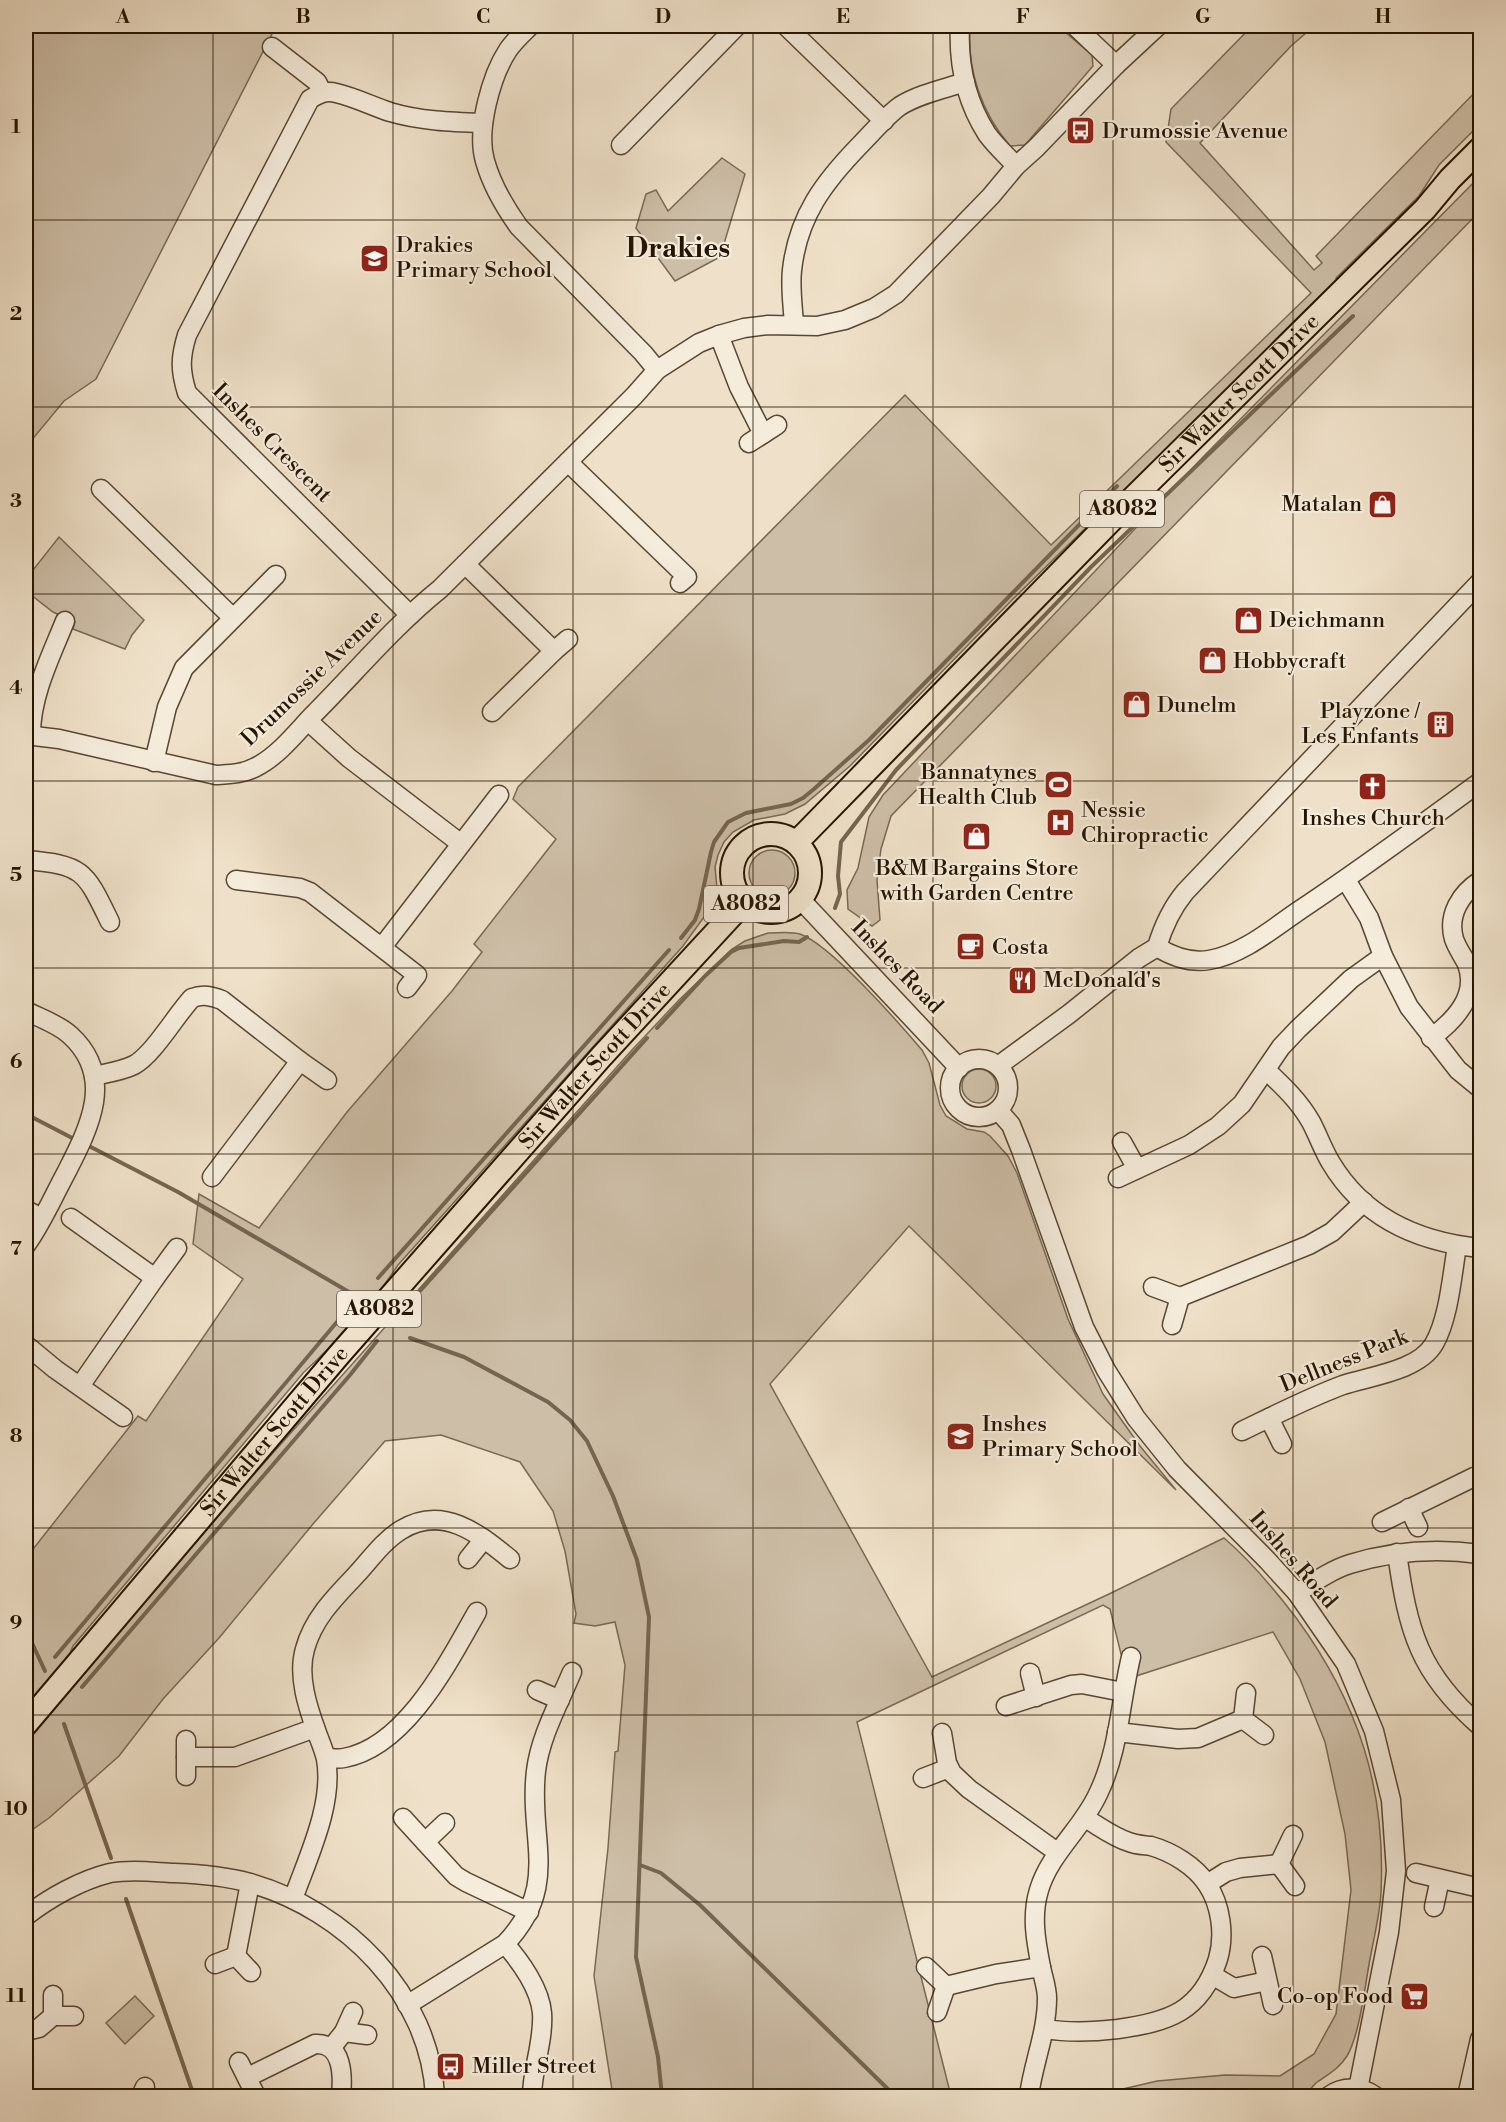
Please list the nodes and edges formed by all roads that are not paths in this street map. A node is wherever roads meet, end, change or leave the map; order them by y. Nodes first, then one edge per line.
1 (530, 26) edge
2 (737, 26) edge
3 (786, 26) edge
4 (960, 26) edge
5 (1075, 26) edge
6 (1158, 26) edge
7 (272, 47) dead end
8 (1116, 65) junction
9 (965, 82) junction
10 (322, 92) junction
11 (884, 121) junction
12 (483, 123) junction
13 (625, 132) dead end
14 (1480, 149) edge
15 (1016, 166) junction
16 (794, 326) junction
17 (719, 335) junction
18 (657, 370) junction
19 (763, 434) dead end
20 (568, 462) junction
21 (114, 493) dead end
22 (465, 564) junction
23 (1480, 582) edge
24 (680, 583) dead end
25 (273, 587) dead end
26 (410, 615) junction
27 (233, 618) junction
28 (65, 621) dead end
29 (497, 701) dead end
30 (308, 721) junction
31 (28, 735) edge
32 (154, 762) junction
33 (1480, 782) edge
34 (497, 807) dead end
35 (796, 842) junction
36 (460, 843) junction
37 (26, 860) edge
38 (1346, 879) junction
39 (236, 880) dead end
40 (1480, 881) edge
41 (801, 900) junction
42 (744, 902) junction
43 (110, 922) dead end
44 (382, 947) junction
45 (1157, 947) junction
46 (1383, 956) junction
47 (407, 988) dead end
48 (26, 1011) edge
49 (1431, 1038) junction
50 (300, 1061) junction
51 (998, 1066) junction
52 (959, 1068) junction
53 (1266, 1070) junction
54 (94, 1076) junction
55 (327, 1080) dead end
56 (1480, 1088) edge
57 (998, 1110) junction
58 (1122, 1142) dead end
59 (1137, 1169) junction
60 (212, 1177) dead end
61 (1118, 1178) dead end
62 (1365, 1202) junction
63 (26, 1209) edge
64 (42, 1218) junction
65 (70, 1218) dead end
66 (26, 1245) edge
67 (1457, 1246) junction
68 (177, 1248) dead end
69 (1480, 1248) edge
70 (155, 1278) junction
71 (1153, 1287) dead end
72 (1180, 1297) junction
73 (1172, 1325) dead end
74 (26, 1345) edge
75 (80, 1386) junction
76 (123, 1417) dead end
77 (1269, 1418) junction
78 (1242, 1431) dead end
79 (1282, 1444) dead end
80 (1480, 1476) edge
81 (1409, 1508) junction
82 (1382, 1522) dead end
83 (1418, 1527) dead end
84 (484, 1539) junction
85 (1397, 1553) junction
86 (1480, 1554) edge
87 (468, 1559) dead end
88 (510, 1559) dead end
89 (1297, 1593) junction
90 (477, 1612) dead end
91 (1131, 1657) dead end
92 (573, 1672) dead end
93 (1030, 1673) dead end
94 (537, 1690) dead end
95 (1123, 1692) junction
96 (1246, 1693) dead end
97 (1036, 1697) junction
98 (560, 1700) junction
99 (1006, 1706) dead end
100 (1243, 1719) junction
101 (26, 1724) edge
102 (1480, 1726) edge
103 (315, 1728) junction
104 (1117, 1732) junction
105 (942, 1733) dead end
106 (1264, 1735) dead end
107 (186, 1758) dead end
108 (326, 1758) junction
109 (949, 1768) junction
110 (923, 1778) dead end
111 (403, 1818) dead end
112 (1085, 1818) junction
113 (445, 1823) dead end
114 (1293, 1835) dead end
115 (425, 1842) junction
116 (1057, 1852) junction
117 (1279, 1864) junction
118 (1416, 1873) dead end
119 (1440, 1879) junction
120 (250, 1882) junction
121 (1207, 1884) junction
122 (1295, 1886) dead end
123 (1480, 1888) edge
124 (293, 1899) junction
125 (1434, 1907) dead end
126 (529, 1912) junction
127 (26, 1916) edge
128 (505, 1944) junction
129 (236, 1956) junction
130 (1262, 1956) dead end
131 (215, 1964) dead end
132 (1041, 1966) junction
133 (926, 1967) dead end
134 (251, 1972) dead end
135 (1212, 1975) junction
136 (1267, 1981) junction
137 (946, 1986) junction
138 (53, 1995) dead end
139 (408, 2005) junction
140 (1273, 2005) dead end
141 (353, 2012) dead end
142 (937, 2012) dead end
143 (53, 2016) junction
144 (74, 2016) dead end
145 (1045, 2030) junction
146 (26, 2031) edge
147 (344, 2032) junction
148 (367, 2035) dead end
149 (1476, 2038) edge
150 (332, 2047) junction
151 (1358, 2089) junction
152 (1468, 2092) dead end
153 (256, 2096) edge
154 (341, 2097) edge
155 (435, 2097) edge
156 (532, 2097) edge
157 (1029, 2097) edge
158 (1329, 2097) edge
159 (1375, 2097) edge

1 - 12 street
2 - 13 street
3 - 11 street
4 - 9 street
5 - 8 street
6 - 8 street, Drumossie Avenue
7 - 10 street
8 - 15 street, Drumossie Avenue
9 - 11 street
9 - 15 street
10 - 12 street
10 - 26 street, Inshes Crescent
11 - 16 street
12 - 18 street
14 - 35 main road, Sir Walter Scott Drive / A8082
15 - 16 street, Drumossie Avenue
16 - 17 street, Drumossie Avenue
17 - 18 street, Drumossie Avenue
17 - 19 street
18 - 20 street, Drumossie Avenue
20 - 22 street, Drumossie Avenue
20 - 24 street
21 - 27 street
22 - 26 street, Drumossie Avenue
22 - 29 street
23 - 45 street
25 - 27 street
26 - 30 street, Drumossie Avenue
27 - 32 street
28 - 31 street, Drumossie Avenue
30 - 32 street, Drumossie Avenue
30 - 36 street
31 - 32 street, Drumossie Avenue
33 - 38 street
34 - 36 street
35 - 41 main road, A8082
35 - 42 main road, A8082
36 - 44 street
37 - 43 street
38 - 45 street
38 - 46 street
39 - 44 street
40 - 49 street
41 - 42 main road, A8082
41 - 52 street, Inshes Road
42 - 101 main road, Sir Walter Scott Drive / A8082
44 - 47 street
45 - 51 street
46 - 49 street
46 - 53 street
48 - 54 street
49 - 56 street
50 - 54 street
50 - 55 street
50 - 60 street
51 - 52 street
51 - 57 street
52 - 57 street
53 - 59 street
53 - 62 street
54 - 64 street
57 - 89 street, Inshes Road
58 - 59 street
59 - 61 street
62 - 67 street
62 - 72 street
63 - 64 street
64 - 66 street
65 - 70 street
67 - 69 street
67 - 77 street, Dellness Park
68 - 70 street
70 - 75 street
71 - 72 street
72 - 73 street
74 - 75 street
75 - 76 street
77 - 78 street, Dellness Park
77 - 79 street
80 - 81 street
81 - 82 street
81 - 83 street
84 - 87 street
84 - 88 street
84 - 103 street
85 - 86 street
85 - 89 street
85 - 102 street
89 - 151 street, Inshes Road
90 - 108 street
91 - 95 street
92 - 98 street
93 - 97 street
94 - 98 street
95 - 97 street
95 - 104 street
96 - 100 street
97 - 99 street
98 - 126 street
100 - 104 street
100 - 106 street
103 - 107 street
103 - 108 street
104 - 112 street
105 - 109 street
108 - 124 street
109 - 110 street
109 - 116 street
111 - 115 street
112 - 116 street
112 - 121 street
113 - 115 street
114 - 117 street
115 - 126 street
116 - 132 street
117 - 121 street
117 - 122 street
118 - 119 street
119 - 123 street
119 - 125 street
120 - 124 street
120 - 127 street
120 - 129 street
121 - 135 street
124 - 139 street
126 - 128 street
128 - 139 street
128 - 156 street
129 - 131 street
129 - 134 street
130 - 136 street
132 - 137 street
132 - 145 street
133 - 137 street
135 - 136 street
135 - 145 street
136 - 140 street
137 - 142 street
138 - 143 street
139 - 155 street
141 - 147 street
143 - 144 street
143 - 146 street
145 - 157 street
147 - 148 street
147 - 150 street
149 - 152 street
150 - 153 street
150 - 154 street
151 - 158 street
151 - 159 street

